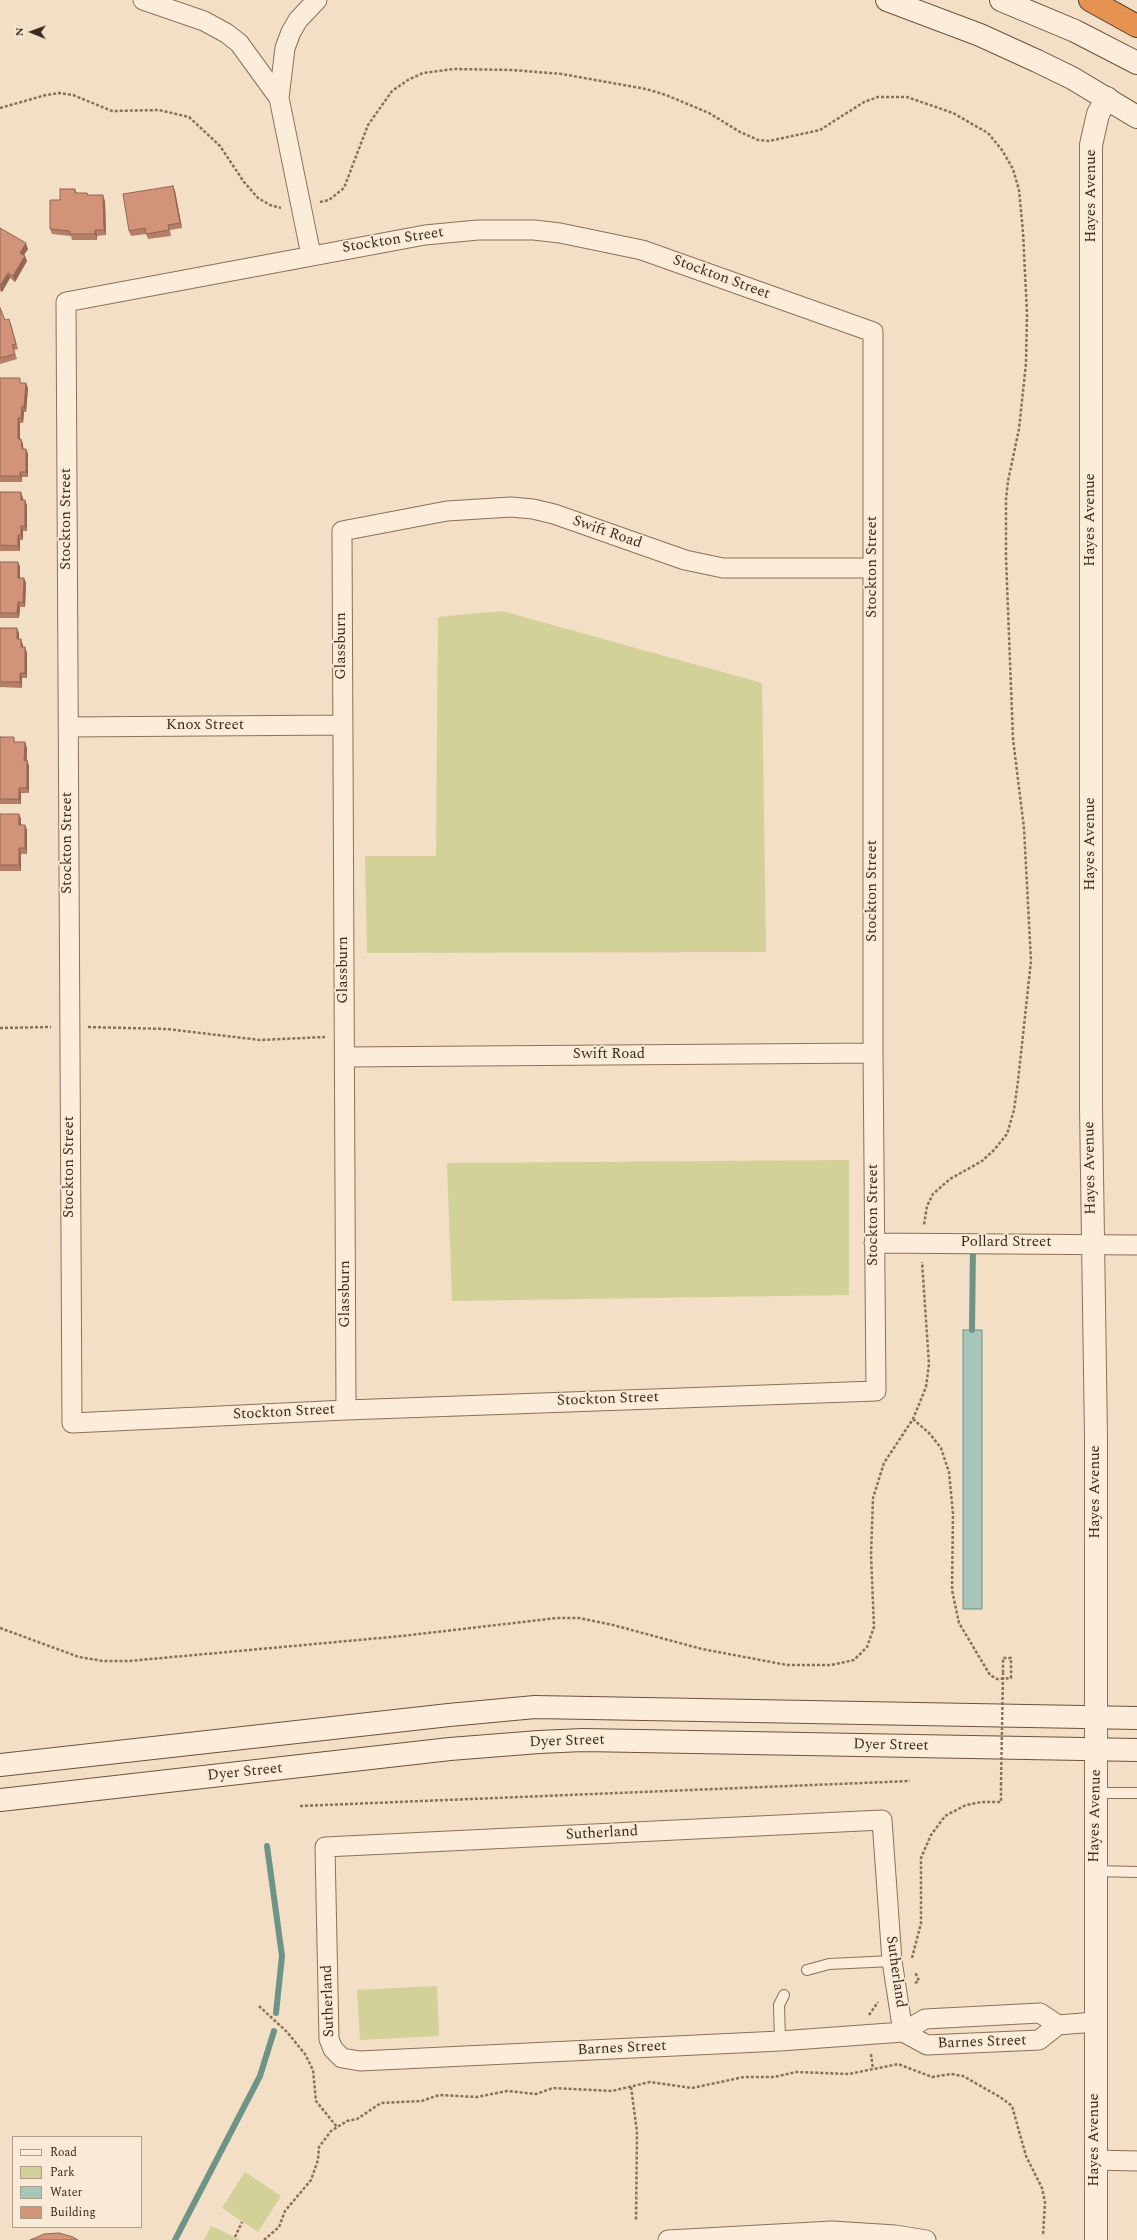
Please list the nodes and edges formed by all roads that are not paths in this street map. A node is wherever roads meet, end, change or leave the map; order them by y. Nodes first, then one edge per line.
1 (143, 0) edge
2 (317, 0) edge
3 (887, 0) edge
4 (1001, 0) edge
5 (1090, 0) edge
6 (1137, 26) edge
7 (1137, 63) edge
8 (279, 98) junction
9 (1107, 98) junction
10 (1137, 117) edge
11 (311, 256) junction
12 (342, 531) joint
13 (873, 568) junction
14 (343, 725) junction
15 (68, 727) junction
16 (873, 1053) junction
17 (345, 1057) junction
18 (874, 1243) junction
19 (1092, 1244) junction
20 (1137, 1245) edge
21 (346, 1410) junction
22 (1096, 1717) junction
23 (1137, 1718) edge
24 (1097, 1749) junction
25 (1137, 1750) edge
26 (0, 1765) edge
27 (1096, 1793) junction
28 (1137, 1794) edge
29 (0, 1800) edge
30 (1095, 1871) junction
31 (1137, 1872) edge
32 (892, 1961) junction
33 (808, 1970) dead end
34 (784, 1995) dead end
35 (1095, 2022) junction
36 (1058, 2025) junction
37 (903, 2032) junction
38 (780, 2041) junction
39 (342, 2058) joint
40 (1095, 2160) junction
41 (1137, 2161) edge
42 (832, 2236) edge
43 (668, 2240) edge
44 (926, 2240) edge
45 (1096, 2240) edge

1 - 8 street
2 - 8 street
3 - 9 main road
4 - 7 main road
5 - 6 highway
8 - 11 street
9 - 10 main road
9 - 19 main road, Hayes Avenue
11 - 13 street, Stockton Street
11 - 15 street, Stockton Street
12 - 13 street, Swift Road
12 - 14 street, Glassburn
13 - 16 street, Stockton Street
14 - 15 street, Knox Street
14 - 17 street, Glassburn
15 - 21 street, Stockton Street
16 - 17 street, Swift Road
16 - 18 street, Stockton Street
17 - 21 street, Glassburn
18 - 19 street, Pollard Street
18 - 21 street, Stockton Street
19 - 20 street, Pollard Street
19 - 22 main road, Hayes Avenue
22 - 23 main road
22 - 24 main road, Hayes Avenue
22 - 26 main road
24 - 25 main road, Dyer Street
24 - 27 main road, Hayes Avenue
24 - 29 main road, Dyer Street
27 - 28 lane
27 - 30 main road, Hayes Avenue
30 - 31 lane
30 - 35 main road, Hayes Avenue
32 - 33 lane
32 - 37 street, Sutherland
32 - 39 street, Sutherland
34 - 38 lane
35 - 36 street
35 - 40 main road, Hayes Avenue
36 - 37 street, Barnes Street
36 - 37 street, Barnes Street
37 - 38 street, Barnes Street
38 - 39 street, Barnes Street
40 - 41 street
40 - 45 main road, Hayes Avenue
42 - 43 street
42 - 44 street

